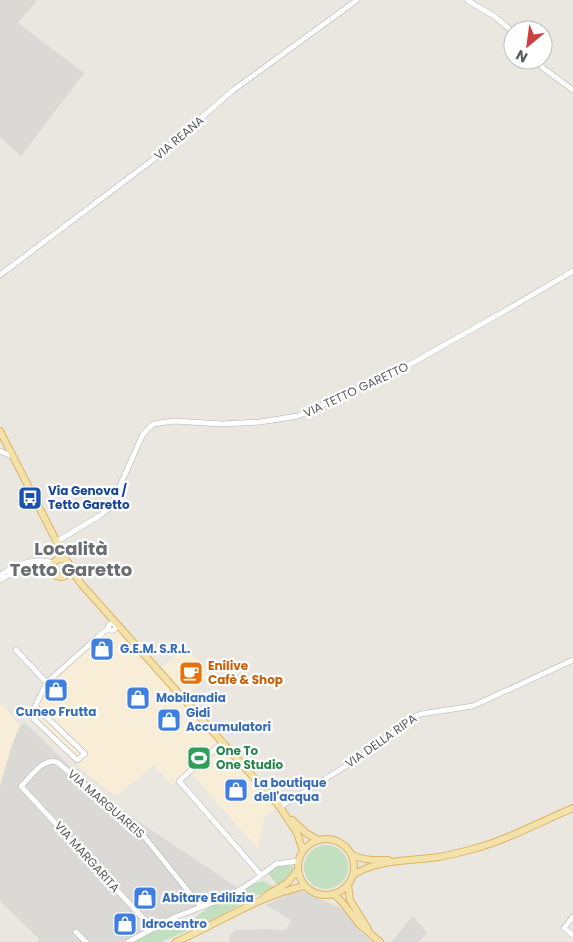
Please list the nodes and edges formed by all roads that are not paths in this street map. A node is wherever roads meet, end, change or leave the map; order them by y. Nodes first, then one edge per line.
1 (357, 0) edge
2 (467, 0) edge
3 (503, 24) edge
4 (546, 70) edge
5 (573, 90) edge
6 (573, 271) edge
7 (0, 275) edge
8 (1, 441) edge
9 (56, 542) junction
10 (66, 560) junction
11 (54, 561) junction
12 (70, 569) junction
13 (52, 571) junction
14 (0, 575) edge
15 (65, 576) junction
16 (0, 580) edge
17 (83, 586) junction
18 (116, 624) junction
19 (16, 650) dead end
20 (573, 660) edge
21 (47, 683) junction
22 (35, 706) junction
23 (223, 742) junction
24 (21, 786) joint
25 (280, 807) junction
26 (573, 808) edge
27 (286, 814) junction
28 (318, 840) junction
29 (303, 851) junction
30 (351, 854) junction
31 (404, 860) junction
32 (298, 861) junction
33 (298, 870) junction
34 (261, 875) junction
35 (353, 875) junction
36 (348, 885) junction
37 (305, 886) junction
38 (273, 894) junction
39 (334, 894) junction
40 (201, 907) junction
41 (573, 917) edge
42 (152, 928) junction
43 (76, 932) dead end
44 (573, 935) edge
45 (372, 936) junction
46 (86, 942) edge
47 (128, 942) edge
48 (176, 942) edge
49 (380, 942) edge

1 - 7 street, VIA REANA
2 - 3 street
4 - 5 street
6 - 9 street, VIA TETTO GARETTO
8 - 9 main road
9 - 10 main road
9 - 11 main road
10 - 11 main road
10 - 12 main road
11 - 13 main road
11 - 14 street
12 - 15 main road
12 - 17 main road
13 - 15 main road
13 - 16 street
15 - 17 main road
17 - 18 main road
18 - 21 street
18 - 23 main road
19 - 21 street
20 - 25 street, VIA DELLA RIPA
21 - 22 street
22 - 22 street
23 - 25 main road
23 - 34 street
24 - 40 street, VIA MARGUAREIS
24 - 42 street, VIA MARGARITA
25 - 27 main road
26 - 31 main road
27 - 28 main road
27 - 29 main road
28 - 29 main road
28 - 30 main road
29 - 32 main road
30 - 31 main road
30 - 35 main road
31 - 35 main road
32 - 33 main road
32 - 34 street
33 - 37 main road
33 - 38 main road
34 - 40 street
35 - 36 main road
36 - 39 main road
36 - 45 main road
37 - 38 main road
37 - 39 main road
38 - 48 main road
39 - 45 main road
40 - 42 street
41 - 44 street
42 - 47 street
43 - 46 street
45 - 49 main road

